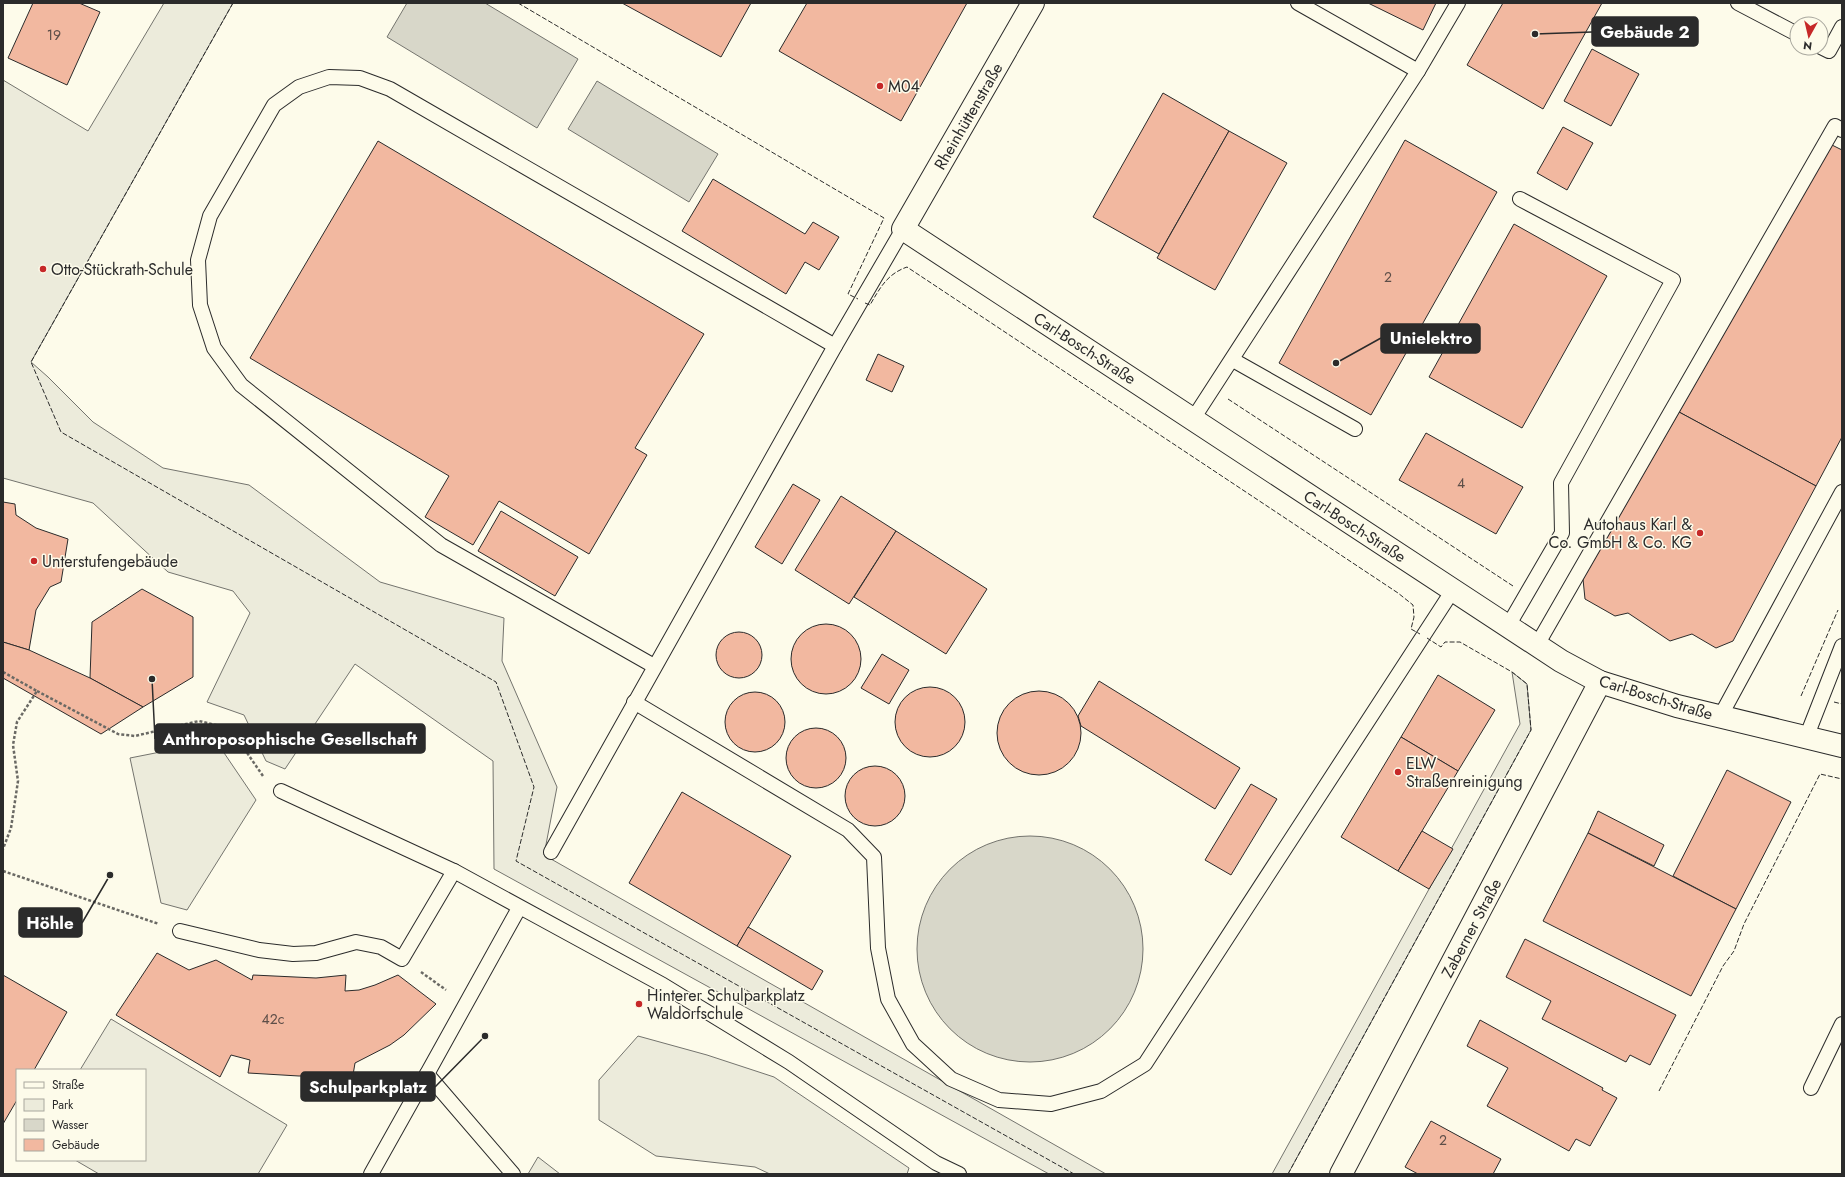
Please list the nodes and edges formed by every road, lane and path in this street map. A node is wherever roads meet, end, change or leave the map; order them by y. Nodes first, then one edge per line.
1 (1033, 3) edge
2 (1298, 3) edge
3 (1458, 3) edge
4 (1738, 3) edge
5 (1842, 27) edge
6 (1789, 30) edge
7 (1829, 51) edge
8 (1418, 70) junction
9 (1842, 130) edge
10 (1520, 199) dead end
11 (903, 229) junction
12 (835, 346) junction
13 (1233, 360) junction
14 (1193, 419) junction
15 (1355, 429) dead end
16 (1842, 492) edge
17 (1453, 590) junction
18 (1508, 626) junction
19 (1537, 645) junction
20 (1842, 646) edge
21 (654, 666) junction
22 (3, 672) edge
23 (1600, 682) junction
24 (37, 691) junction
25 (634, 702) junction
26 (1720, 717) junction
27 (1806, 738) junction
28 (1842, 746) edge
29 (281, 791) joint
30 (3, 849) edge
31 (551, 852) dead end
32 (3, 871) edge
33 (454, 871) junction
34 (519, 908) junction
35 (180, 931) joint
36 (402, 959) junction
37 (466, 1003) junction
38 (1842, 1024) edge
39 (427, 1074) junction
40 (1811, 1088) dead end
41 (371, 1174) edge
42 (513, 1174) edge
43 (959, 1174) edge
44 (1341, 1174) edge

1 - 11 street, Rheinhüttenstraße
2 - 8 lane
3 - 8 lane
4 - 6 lane
5 - 7 lane
8 - 13 lane
9 - 19 lane
10 - 18 lane
11 - 12 lane
11 - 14 street, Carl-Bosch-Straße
12 - 21 lane
12 - 21 lane
13 - 14 lane
13 - 15 lane
14 - 17 street, Carl-Bosch-Straße
16 - 26 lane
17 - 18 street, Carl-Bosch-Straße
17 - 25 lane
18 - 19 street, Carl-Bosch-Straße
19 - 23 street, Carl-Bosch-Straße
20 - 27 lane
21 - 25 lane
22 - 24 path
23 - 26 street, Carl-Bosch-Straße
23 - 44 street, Zaberner Straße
24 - 29 path
24 - 30 path
25 - 31 lane
26 - 27 street, Carl-Bosch-Straße
27 - 28 street, Carl-Bosch-Straße
29 - 33 lane
32 - 35 path
33 - 34 lane
33 - 36 lane
34 - 37 lane
34 - 43 lane
35 - 36 lane
36 - 37 path
37 - 39 lane
38 - 40 lane
39 - 41 lane
39 - 42 lane

